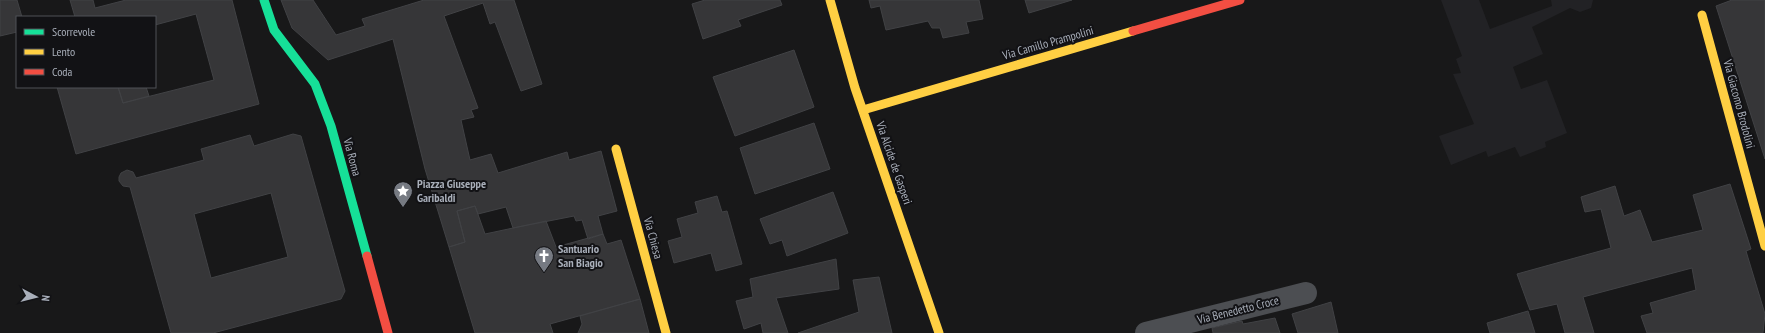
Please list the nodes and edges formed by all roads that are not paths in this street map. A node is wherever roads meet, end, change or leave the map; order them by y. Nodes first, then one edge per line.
1 (264, 0) edge
2 (830, 0) edge
3 (1240, 0) edge
4 (1702, 15) dead end
5 (863, 110) junction
6 (616, 149) dead end
7 (1765, 246) edge
8 (1306, 293) dead end
9 (388, 333) edge
10 (666, 333) edge
11 (939, 333) edge
12 (1146, 333) edge

1 - 9 street, Via Roma
2 - 5 street, Via Alcide de Gasperi
3 - 5 street, Via Camillo Prampolini
4 - 7 street, Via Giacomo Brodolini
5 - 11 street, Via Alcide de Gasperi
6 - 10 street, Via Chiesa
8 - 12 street, Via Benedetto Croce

